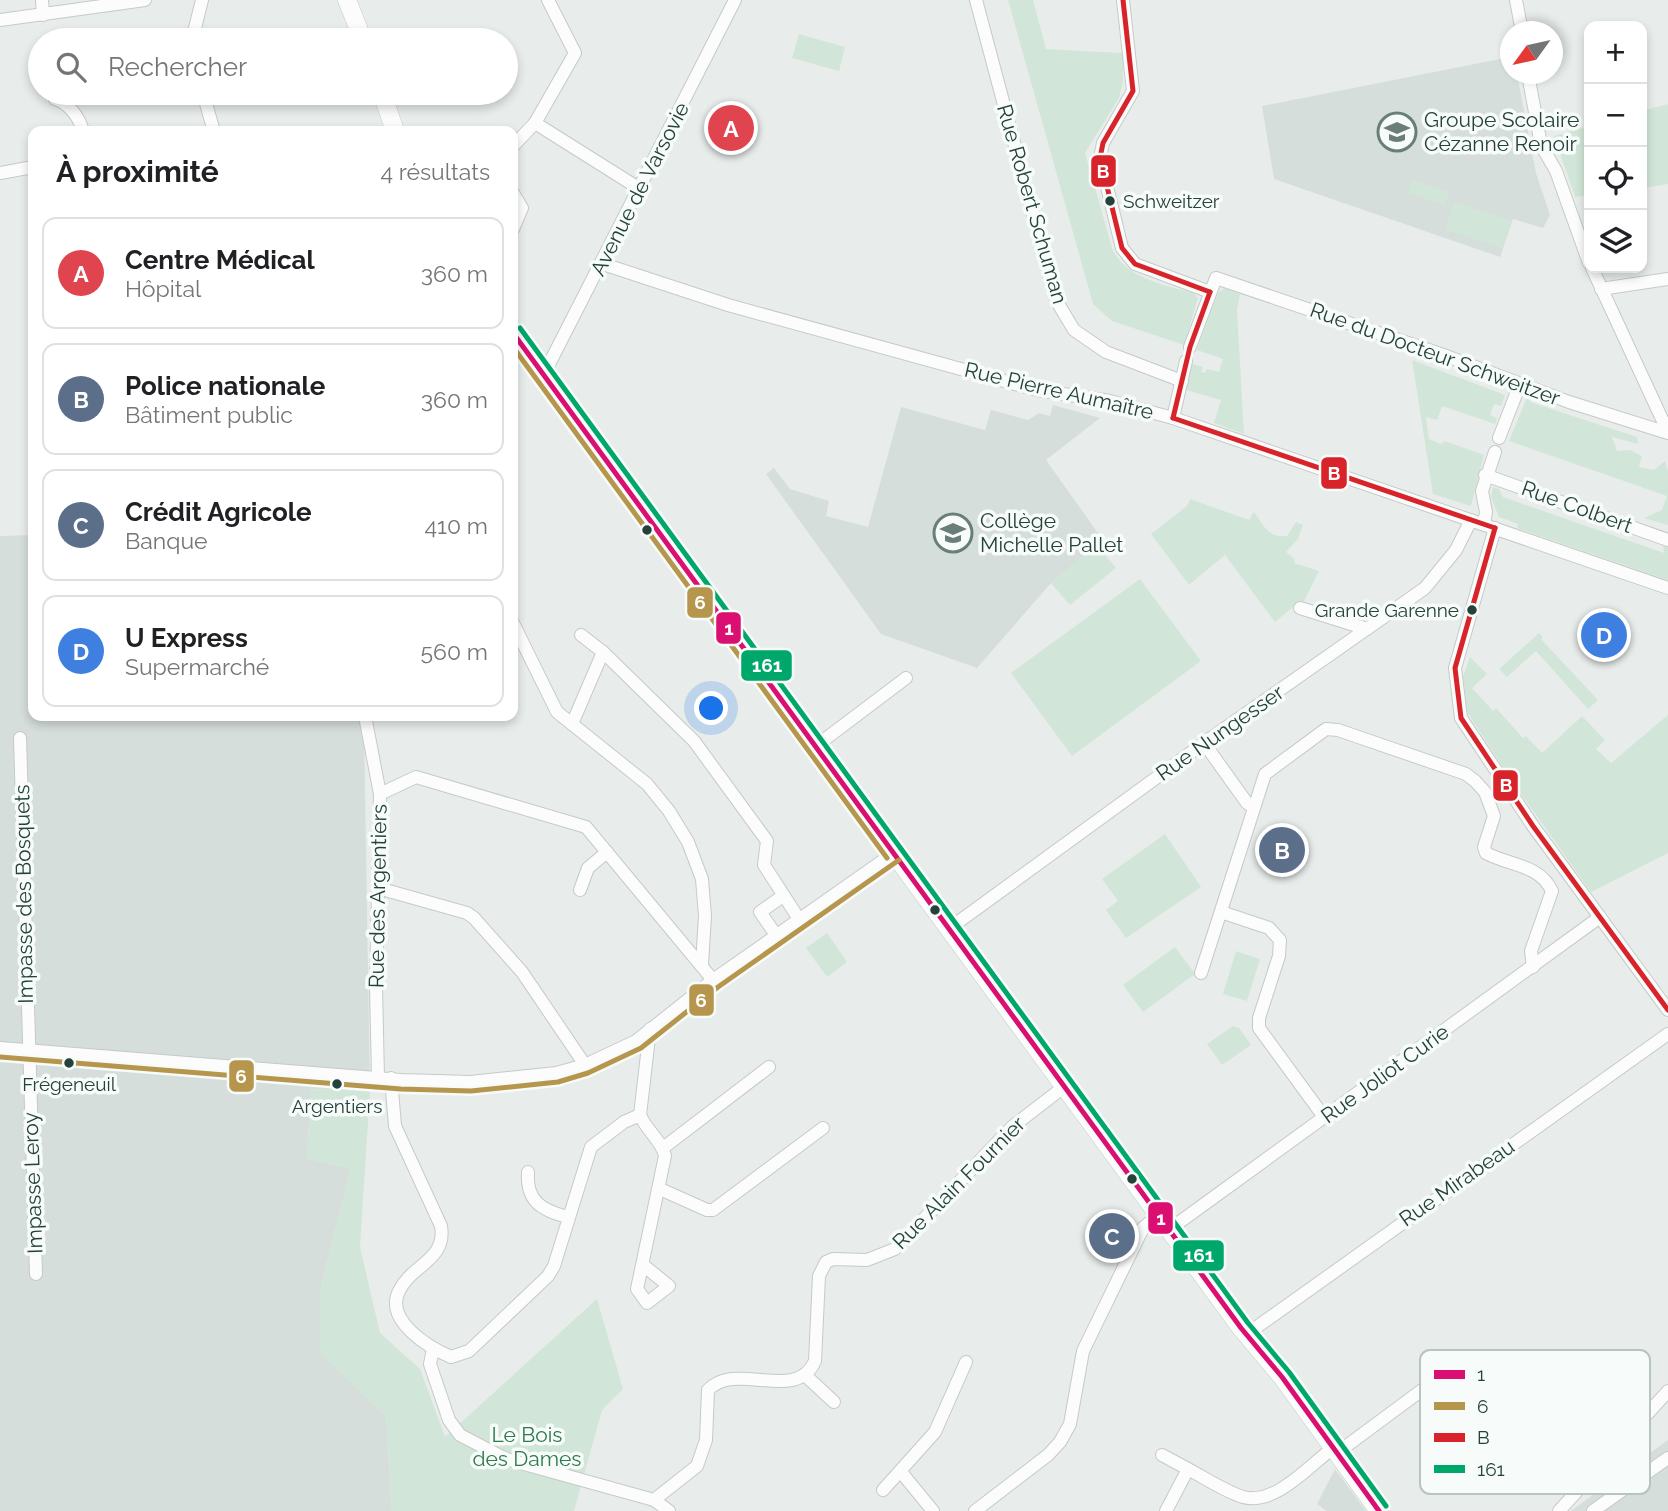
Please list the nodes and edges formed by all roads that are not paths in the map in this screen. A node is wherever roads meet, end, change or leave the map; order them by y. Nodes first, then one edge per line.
1 (43, 0) edge
2 (145, 0) edge
3 (202, 0) edge
4 (347, 0) edge
5 (548, 0) edge
6 (735, 0) edge
7 (976, 0) edge
8 (1123, 0) edge
9 (1516, 0) edge
10 (43, 15) junction
11 (0, 20) edge
12 (1520, 21) edge
13 (195, 28) edge
14 (358, 28) edge
15 (1530, 84) edge
16 (66, 105) edge
17 (206, 105) edge
18 (386, 105) edge
19 (535, 123) junction
20 (82, 126) edge
21 (212, 126) edge
22 (393, 126) edge
23 (518, 141) edge
24 (28, 168) edge
25 (0, 173) edge
26 (640, 189) junction
27 (518, 201) edge
28 (518, 217) edge
29 (1584, 249) edge
30 (603, 264) junction
31 (1593, 273) edge
32 (1668, 279) edge
33 (1601, 289) junction
34 (1210, 292) junction
35 (518, 340) edge
36 (1190, 347) dead end
37 (1186, 361) dead end
38 (543, 376) junction
39 (1182, 381) junction
40 (1520, 384) junction
41 (1173, 418) junction
42 (1668, 433) edge
43 (1499, 438) dead end
44 (1495, 452) dead end
45 (1485, 475) junction
46 (1483, 524) junction
47 (1668, 540) edge
48 (1668, 588) edge
49 (1300, 608) dead end
50 (1367, 629) junction
51 (518, 633) edge
52 (581, 635) dead end
53 (604, 652) junction
54 (906, 678) dead end
55 (366, 721) edge
56 (572, 724) junction
57 (20, 738) dead end
58 (1204, 743) junction
59 (816, 746) junction
60 (380, 794) junction
61 (1254, 807) junction
62 (607, 852) junction
63 (894, 853) junction
64 (378, 888) junction
65 (580, 890) dead end
66 (783, 896) junction
67 (1221, 912) junction
68 (1600, 917) junction
69 (799, 919) junction
70 (950, 929) junction
71 (776, 935) junction
72 (702, 964) junction
73 (1533, 967) junction
74 (1201, 972) dead end
75 (713, 980) junction
76 (1668, 1010) edge
77 (650, 1029) junction
78 (1668, 1034) edge
79 (0, 1048) edge
80 (28, 1050) junction
81 (585, 1065) junction
82 (769, 1067) dead end
83 (385, 1078) junction
84 (1065, 1086) junction
85 (640, 1115) junction
86 (1324, 1117) junction
87 (823, 1128) dead end
88 (663, 1148) junction
89 (528, 1172) dead end
90 (660, 1189) junction
91 (1159, 1214) junction
92 (567, 1217) junction
93 (1170, 1229) junction
94 (643, 1265) dead end
95 (36, 1274) dead end
96 (1247, 1334) junction
97 (433, 1349) junction
98 (966, 1362) dead end
99 (806, 1376) junction
100 (1420, 1391) edge
101 (1668, 1391) edge
102 (834, 1402) dead end
103 (1650, 1411) edge
104 (1335, 1451) junction
105 (1162, 1455) dead end
106 (1668, 1458) edge
107 (1188, 1469) junction
108 (1650, 1471) edge
109 (901, 1472) junction
110 (883, 1490) dead end
111 (1574, 1494) edge
112 (1617, 1494) edge
113 (654, 1500) junction
114 (669, 1511) edge
115 (933, 1511) edge
116 (975, 1511) edge
117 (1166, 1511) edge
118 (1379, 1511) edge
119 (1559, 1511) edge
120 (1593, 1511) edge

1 - 10 street
2 - 10 street
3 - 13 street
4 - 14 street
5 - 19 street
6 - 26 street, Avenue de Varsovie
7 - 39 street, Rue Robert Schuman
8 - 34 street
9 - 12 street
10 - 11 street
15 - 29 street
16 - 20 street
17 - 21 street
18 - 22 street
19 - 23 street
19 - 26 street
24 - 25 street
26 - 30 street, Avenue de Varsovie
27 - 28 street
30 - 38 street, Avenue de Varsovie
30 - 41 street, Rue Pierre Aumaître
31 - 33 street
32 - 33 street
33 - 42 street
34 - 36 street
34 - 40 street, Rue du Docteur Schweitzer
35 - 38 street
37 - 39 street
38 - 59 street
39 - 41 street
40 - 42 street, Rue du Docteur Schweitzer
40 - 43 street
41 - 46 street, Rue Pierre Aumaître
44 - 45 street
45 - 46 street
45 - 47 street, Rue Colbert
46 - 48 street, Rue Pierre Aumaître
46 - 50 street, Rue Nungesser
46 - 68 street
49 - 50 street
50 - 58 street, Rue Nungesser
51 - 56 street
52 - 53 street
53 - 56 street
53 - 66 street
54 - 59 street
55 - 60 street, Rue des Argentiers
56 - 72 street
57 - 80 street, Impasse des Bosquets
58 - 61 street
58 - 70 street, Rue Nungesser
59 - 63 street
60 - 62 street
60 - 64 street, Rue des Argentiers
61 - 67 street
61 - 73 street
62 - 65 street
62 - 72 street
63 - 69 street
63 - 70 street
64 - 81 street
64 - 83 street, Rue des Argentiers
66 - 69 street
66 - 71 street
67 - 74 street
67 - 86 street
68 - 73 street, Rue Joliot Curie
68 - 76 street
69 - 71 street
70 - 84 street
71 - 75 street
72 - 75 street
73 - 86 street, Rue Joliot Curie
75 - 77 street
77 - 81 street
77 - 85 street
78 - 96 street, Rue Mirabeau
79 - 80 street
80 - 83 street
80 - 95 street, Impasse Leroy
81 - 83 street
82 - 88 street
83 - 97 street, Rue des Argentiers
84 - 91 street
84 - 99 street, Rue Alain Fournier
85 - 88 street
85 - 92 street
86 - 93 street, Rue Joliot Curie
87 - 90 street
88 - 90 street
89 - 92 street
90 - 94 street
91 - 93 street
91 - 116 street
92 - 97 street
93 - 96 street
96 - 104 street
97 - 113 street
98 - 109 street
99 - 102 street
99 - 113 street
100 - 104 street
101 - 103 street
104 - 107 street
104 - 118 street
105 - 107 street
106 - 108 street
107 - 117 street
109 - 110 street
109 - 115 street
111 - 119 street
112 - 120 street
113 - 114 street

